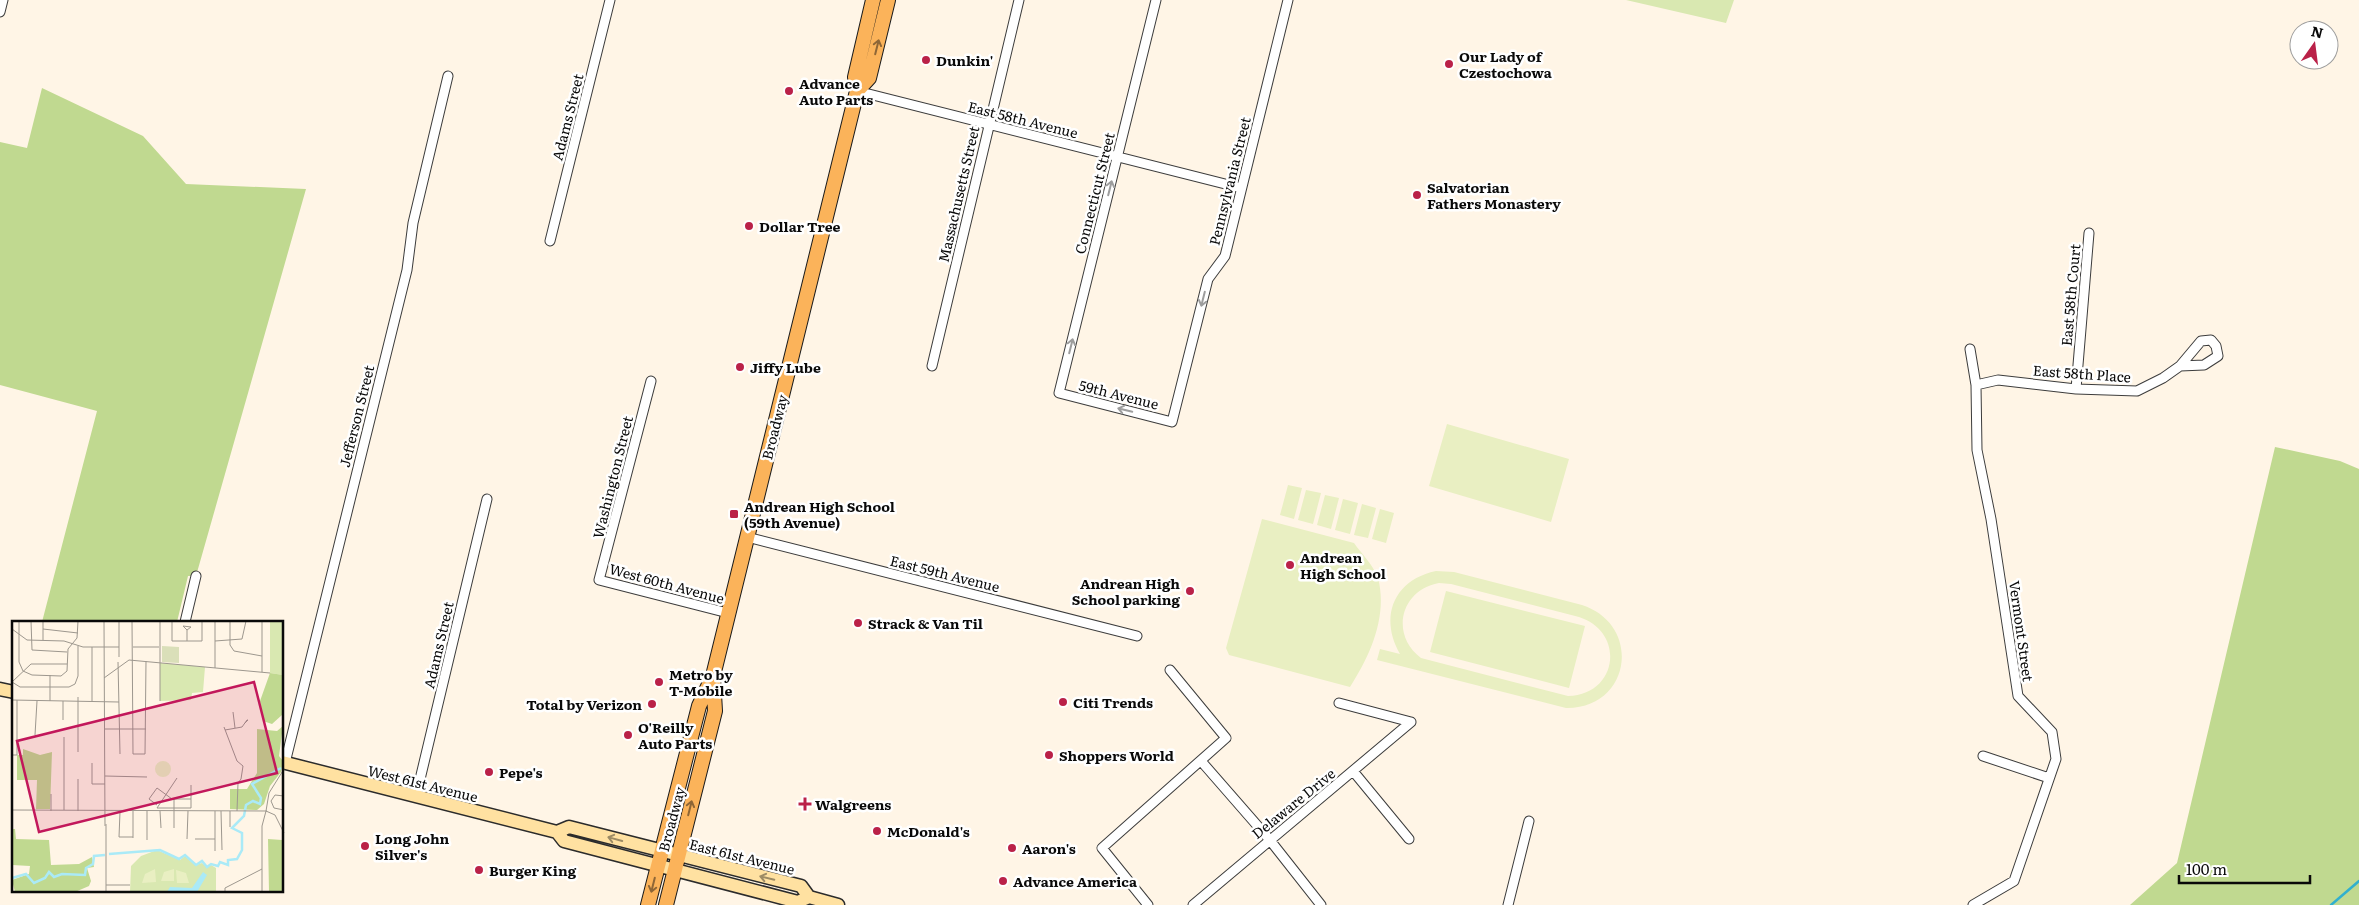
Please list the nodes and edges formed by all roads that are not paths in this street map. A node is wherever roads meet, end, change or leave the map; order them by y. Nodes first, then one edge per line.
1 (3, 0) edge
2 (610, 0) edge
3 (873, 0) edge
4 (888, 0) edge
5 (1019, 0) edge
6 (1156, 0) edge
7 (1288, 0) edge
8 (0, 12) edge
9 (448, 76) dead end
10 (857, 91) junction
11 (989, 124) junction
12 (1117, 158) junction
13 (1241, 188) junction
14 (2089, 233) dead end
15 (550, 241) dead end
16 (1970, 349) dead end
17 (932, 366) dead end
18 (2180, 366) dead end
19 (651, 380) dead end
20 (1976, 385) junction
21 (2076, 389) junction
22 (1059, 393) joint
23 (1172, 422) joint
24 (486, 499) dead end
25 (747, 537) junction
26 (196, 576) dead end
27 (600, 580) joint
28 (728, 613) junction
29 (185, 621) edge
30 (1137, 636) dead end
31 (1170, 670) dead end
32 (713, 676) junction
33 (1339, 703) dead end
34 (1983, 756) dead end
35 (284, 762) edge
36 (1201, 762) junction
37 (1353, 772) junction
38 (2049, 778) junction
39 (416, 796) junction
40 (1529, 821) dead end
41 (557, 832) junction
42 (1269, 839) junction
43 (1409, 839) dead end
44 (662, 851) junction
45 (678, 855) junction
46 (658, 866) junction
47 (674, 870) junction
48 (801, 901) edge
49 (648, 905) edge
50 (666, 905) edge
51 (838, 905) edge
52 (1148, 905) edge
53 (1193, 905) edge
54 (1321, 905) edge
55 (1508, 905) edge
56 (1973, 905) edge

1 - 8 street
2 - 15 street, Adams Street
3 - 10 main road, Broadway
10 -> 4 main road, Broadway
5 - 11 street, Massachusetts Street
6 - 12 street, Connecticut Street
7 - 13 street, Pennsylvania Street
9 - 35 street, Jefferson Street
10 - 11 street, East 58th Avenue
10 - 25 main road, Broadway
11 - 12 street, East 58th Avenue
11 - 17 street, Massachusetts Street
12 - 13 street, East 58th Avenue
22 -> 12 street, Connecticut Street
13 -> 23 street, Pennsylvania Street
14 - 21 street, East 58th Court
16 - 20 street, Vermont Street
18 - 21 street, East 58th Place
19 - 27 street, Washington Street
20 - 21 street, East 58th Place
20 - 38 street, Vermont Street
23 -> 22 street, 59th Avenue
24 - 39 street, Adams Street
25 - 28 main road, Broadway
25 - 30 street, East 59th Avenue
26 - 29 street
27 - 28 street, West 60th Avenue
28 - 32 main road, Broadway
31 - 36 street
32 - 44 main road, Broadway
45 -> 32 main road, Broadway
33 - 37 street, Delaware Drive
34 - 38 street
35 - 39 main road, West 61st Avenue
36 - 42 street
36 - 52 street
37 - 42 street, Delaware Drive
37 - 43 street
38 - 56 street, Vermont Street
39 - 41 main road, West 61st Avenue
40 - 55 street
44 -> 41 main road, West 61st Avenue
41 - 46 main road, West 61st Avenue
42 - 53 street, Delaware Drive
42 - 54 street
44 - 45 main road, East 61st Avenue
44 - 46 main road, Broadway
45 - 47 main road, Broadway
48 -> 45 main road, East 61st Avenue
46 - 47 main road, West 61st Avenue
46 -> 49 main road, Broadway
47 - 48 main road, East 61st Avenue
47 - 50 main road, Broadway
48 - 51 main road, East 61st Avenue

